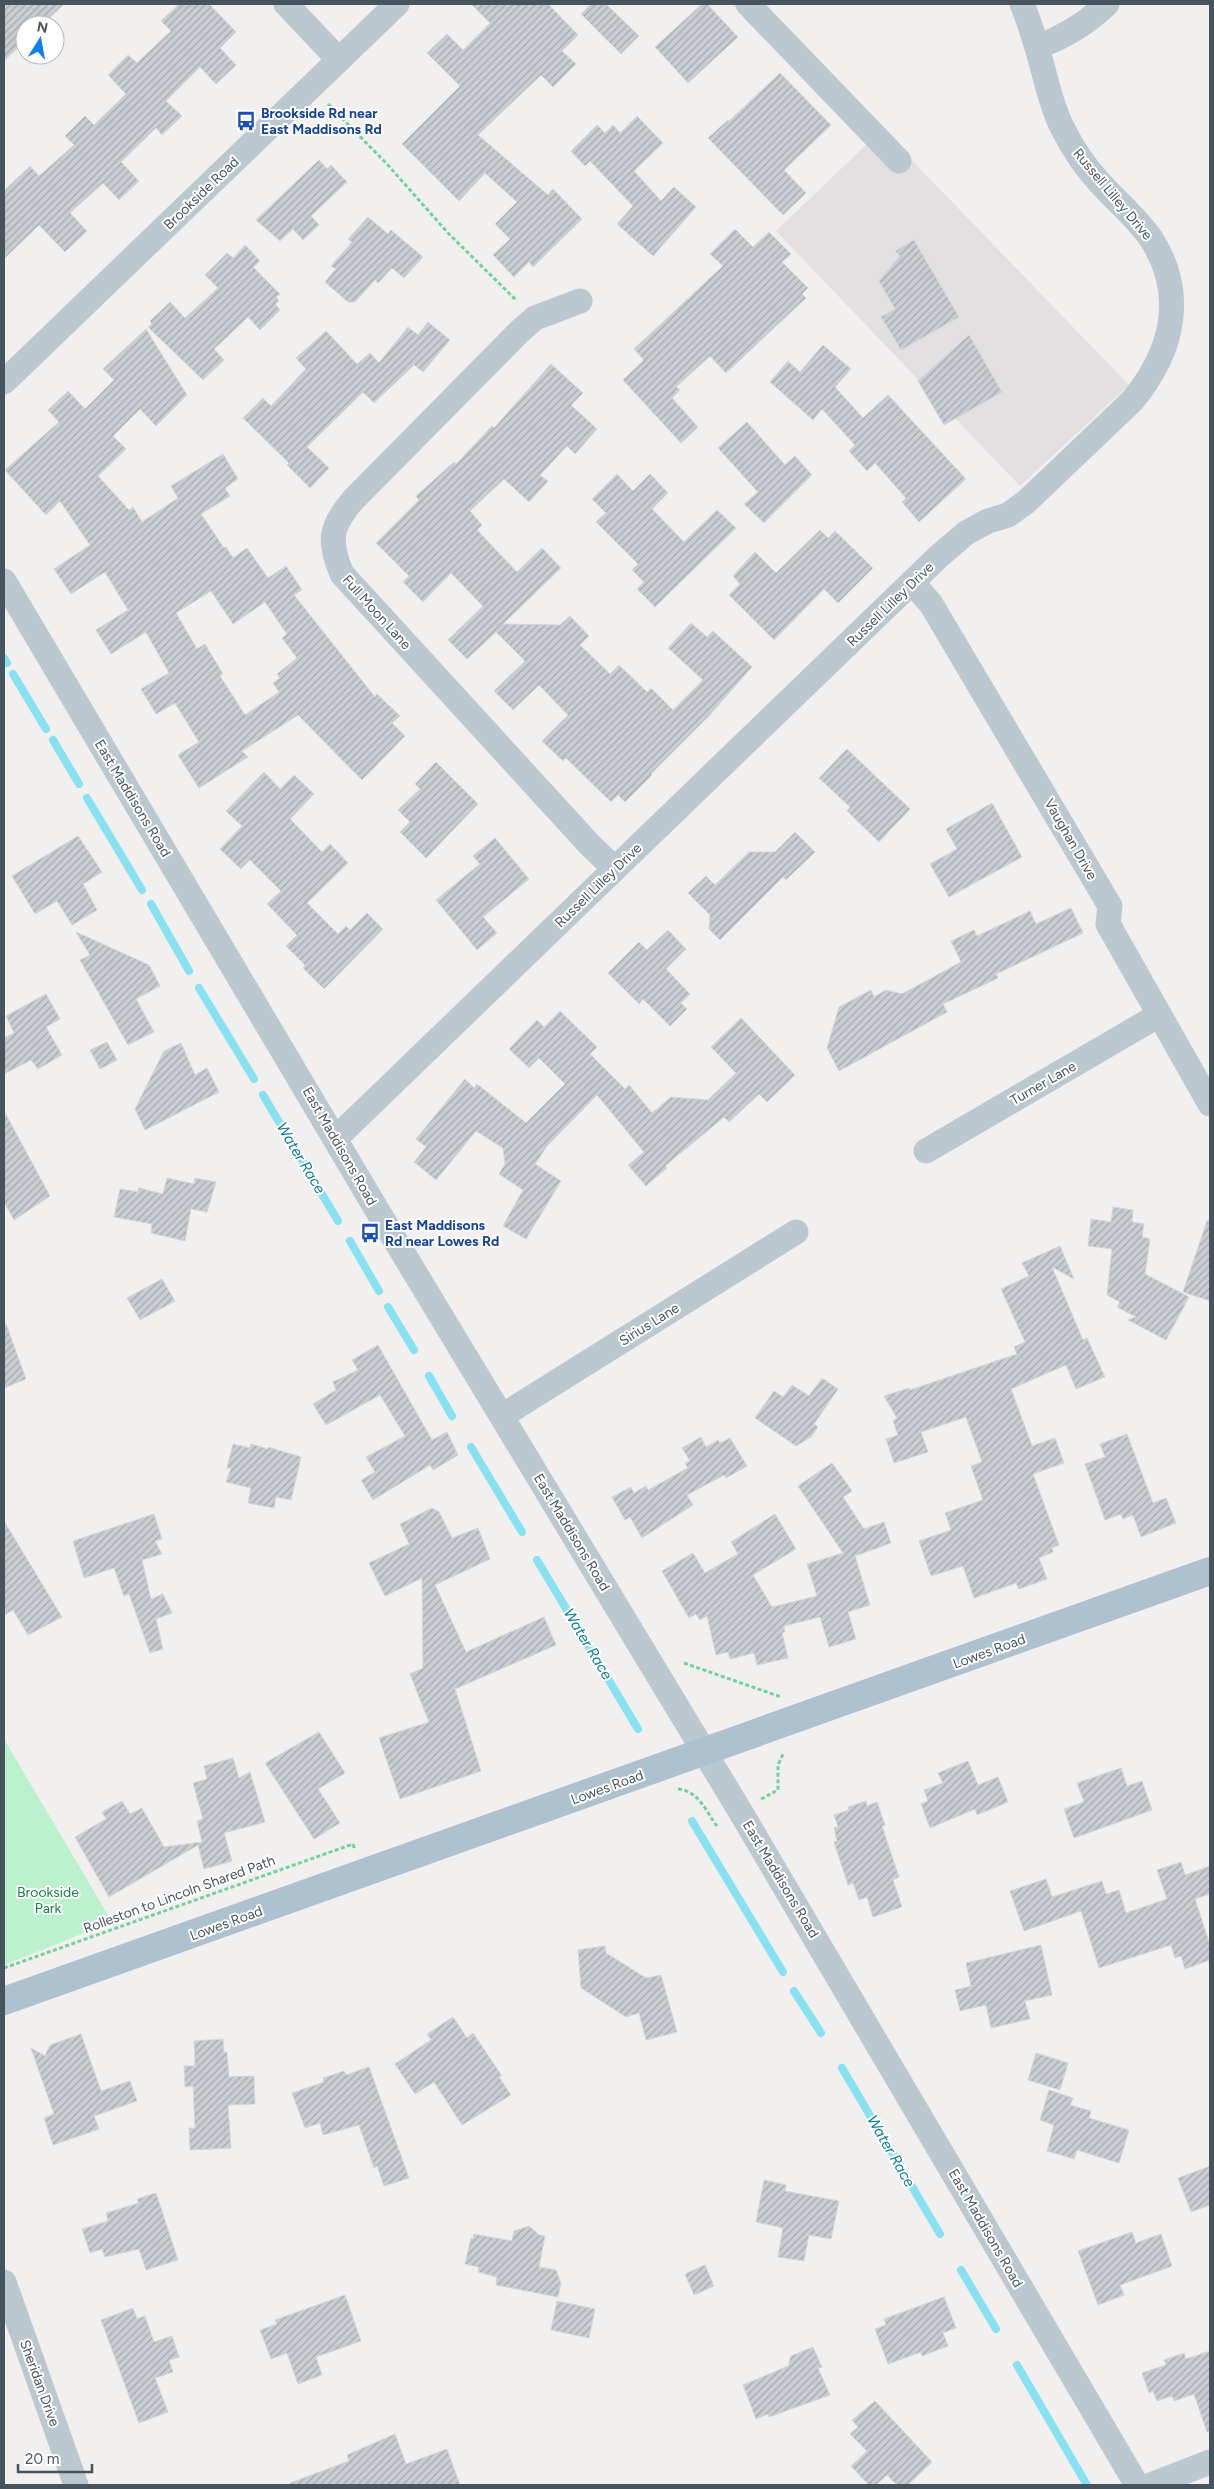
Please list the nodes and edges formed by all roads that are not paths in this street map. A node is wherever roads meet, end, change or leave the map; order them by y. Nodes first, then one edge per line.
1 (286, 4) edge
2 (397, 4) edge
3 (748, 4) edge
4 (1022, 4) edge
5 (1107, 4) edge
6 (1038, 47) junction
7 (339, 60) junction
8 (899, 161) dead end
9 (580, 301) dead end
10 (4, 382) edge
11 (4, 581) edge
12 (912, 582) junction
13 (614, 868) junction
14 (1159, 1015) junction
15 (1210, 1104) edge
16 (336, 1138) junction
17 (926, 1151) dead end
18 (796, 1232) dead end
19 (502, 1416) junction
20 (1210, 1571) edge
21 (705, 1752) junction
22 (4, 2001) edge
23 (4, 2282) edge
24 (1210, 2462) edge
25 (76, 2485) edge
26 (1137, 2485) edge
27 (1151, 2485) edge

1 - 7 street
2 - 7 street, Brookside Road
3 - 8 street
4 - 6 street, Russell Lilley Drive
5 - 6 street
6 - 12 street, Russell Lilley Drive
7 - 10 street, Brookside Road
9 - 13 street, Full Moon Lane
11 - 16 street, East Maddisons Road
12 - 13 street, Russell Lilley Drive
12 - 14 street, Vaughan Drive
13 - 16 street, Russell Lilley Drive
14 - 15 street, Vaughan Drive
14 - 17 street, Turner Lane
16 - 19 street, East Maddisons Road
18 - 19 street, Sirius Lane
19 - 21 street, East Maddisons Road
20 - 21 main road, Lowes Road
21 - 22 main road, Lowes Road
21 - 26 street, East Maddisons Road
23 - 25 street, Sheridan Drive
24 - 27 street

